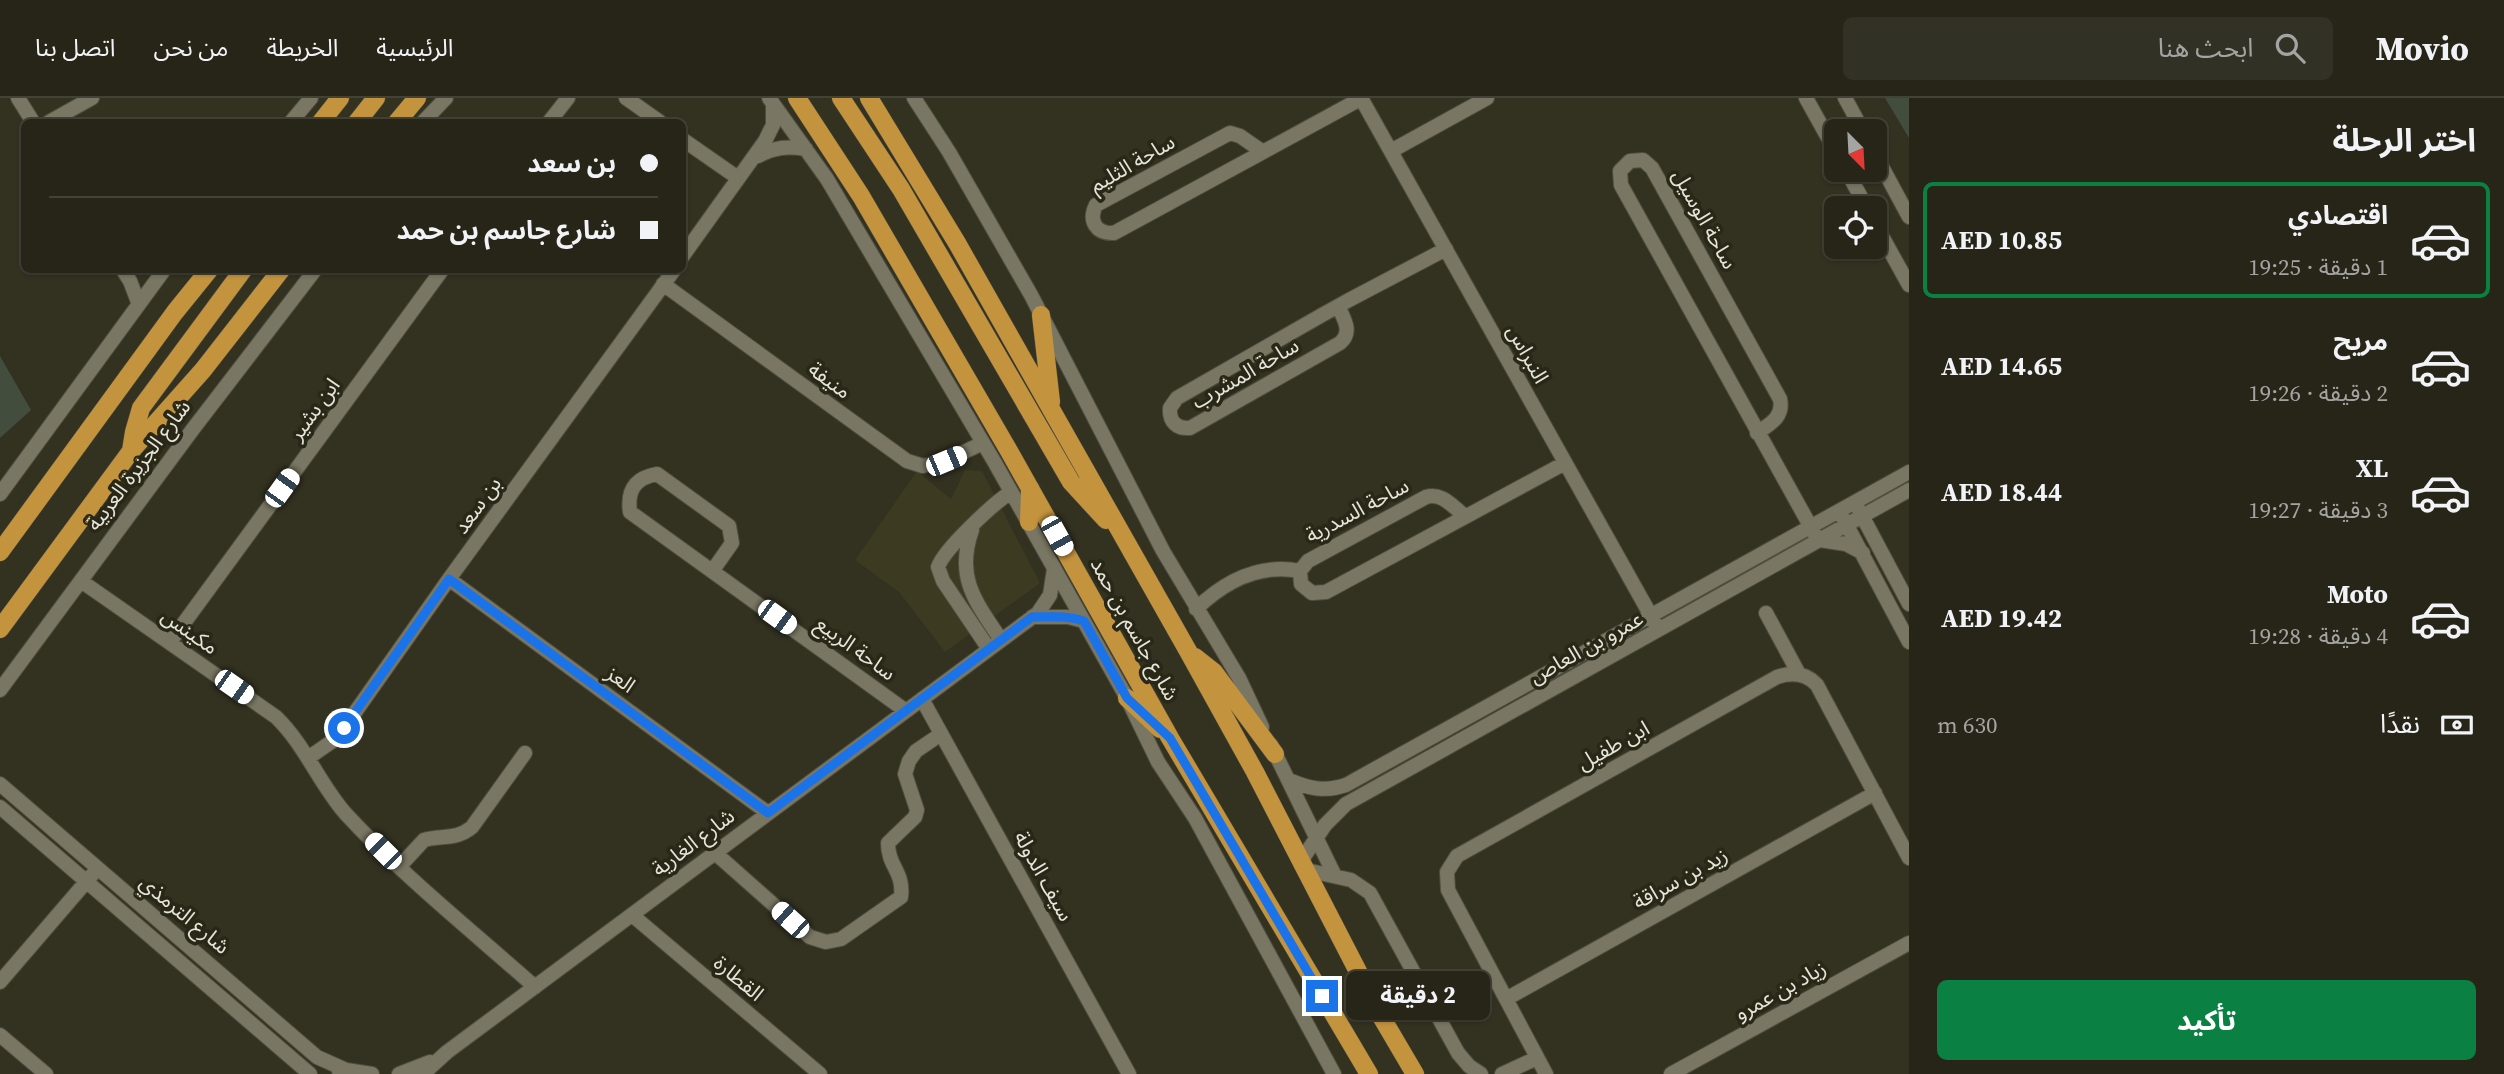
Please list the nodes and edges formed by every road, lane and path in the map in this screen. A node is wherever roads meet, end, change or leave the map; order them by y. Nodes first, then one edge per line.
1 (18, 98) edge
2 (92, 98) edge
3 (311, 98) edge
4 (340, 98) edge
5 (376, 98) edge
6 (417, 98) edge
7 (446, 98) edge
8 (568, 98) edge
9 (626, 98) edge
10 (797, 98) edge
11 (841, 98) edge
12 (869, 98) edge
13 (914, 98) edge
14 (1361, 98) edge
15 (1487, 98) edge
16 (1806, 98) edge
17 (1845, 98) edge
18 (771, 102) edge
19 (31, 119) edge
20 (54, 119) edge
21 (294, 119) edge
22 (323, 119) edge
23 (359, 119) edge
24 (400, 119) edge
25 (425, 119) edge
26 (551, 119) edge
27 (656, 119) edge
28 (1856, 119) edge
29 (1824, 130) edge
30 (686, 142) edge
31 (806, 149) junction
32 (1391, 151) junction
33 (1263, 152) junction
34 (754, 159) junction
35 (1887, 176) edge
36 (738, 178) junction
37 (1909, 217) edge
38 (1887, 245) edge
39 (1446, 249) junction
40 (686, 251) edge
41 (125, 273) edge
42 (130, 273) edge
43 (161, 273) edge
44 (207, 273) edge
45 (241, 273) edge
46 (279, 273) edge
47 (313, 273) edge
48 (440, 273) edge
49 (672, 273) edge
50 (663, 284) junction
51 (1909, 285) edge
52 (138, 302) junction
53 (1338, 306) junction
54 (1041, 316) junction
55 (1053, 413) junction
56 (1757, 433) junction
57 (983, 443) junction
58 (131, 451) junction
59 (1565, 463) junction
60 (1909, 472) edge
61 (5, 480) edge
62 (1030, 488) junction
63 (1909, 490) edge
64 (1011, 492) junction
65 (0, 494) edge
66 (1854, 503) junction
67 (1839, 511) junction
68 (1465, 516) junction
69 (1862, 516) junction
70 (1029, 522) junction
71 (1847, 524) junction
72 (973, 526) junction
73 (1810, 527) junction
74 (1120, 531) junction
75 (1818, 540) junction
76 (0, 552) edge
77 (1863, 554) junction
78 (1054, 569) junction
79 (713, 570) junction
80 (1300, 571) junction
81 (449, 579) junction
82 (81, 581) junction
83 (974, 599) junction
84 (1909, 604) edge
85 (961, 608) junction
86 (1196, 609) junction
87 (1766, 613) dead end
88 (1651, 616) junction
89 (1032, 617) junction
90 (1084, 621) junction
91 (0, 629) edge
92 (1659, 631) junction
93 (170, 642) junction
94 (1909, 642) edge
95 (995, 645) junction
96 (1188, 651) junction
97 (1799, 674) junction
98 (0, 690) edge
99 (1127, 698) junction
100 (922, 699) junction
101 (906, 711) junction
102 (941, 734) junction
103 (1170, 738) junction
104 (525, 753) dead end
105 (1275, 754) junction
106 (1401, 755) junction
107 (308, 758) junction
108 (1409, 769) junction
109 (1289, 780) junction
110 (0, 784) edge
111 (1875, 793) junction
112 (0, 807) edge
113 (768, 813) junction
114 (1318, 839) junction
115 (714, 852) junction
116 (1909, 858) edge
117 (1304, 866) junction
118 (399, 867) junction
119 (98, 868) junction
120 (1335, 876) junction
121 (86, 881) junction
122 (632, 915) junction
123 (1909, 943) edge
124 (0, 982) edge
125 (536, 987) junction
126 (1506, 999) junction
127 (0, 1035) edge
128 (447, 1052) junction
129 (1537, 1058) junction
130 (346, 1070) junction
131 (1332, 1072) edge
132 (46, 1074) edge
133 (310, 1074) edge
134 (330, 1074) edge
135 (372, 1074) edge
136 (399, 1074) edge
137 (423, 1074) edge
138 (820, 1074) edge
139 (1129, 1074) edge
140 (1369, 1074) edge
141 (1415, 1074) edge
142 (1481, 1074) edge
143 (1502, 1074) edge
144 (1546, 1074) edge
145 (1671, 1074) edge

1 - 19 street
2 - 20 street
3 - 21 street
4 - 22 main road
5 - 23 main road
6 - 24 main road
7 - 25 street
8 - 26 street
9 - 27 street
10 - 62 main road, شارع جاسم بن حمد
11 - 74 main road
12 - 55 main road, شارع جاسم بن حمد
13 - 54 street
14 - 32 street, النبراس
14 - 33 street, ساحة الثليم
15 - 32 street
16 - 29 street
17 - 28 street
18 - 31 street, شارع جاسم بن حمد
18 - 34 street
30 - 36 street
31 - 34 street
31 - 57 street, شارع جاسم بن حمد
32 - 39 street, النبراس
33 - 33 street, ساحة الثليم
34 - 36 street
35 - 37 street
36 - 40 street
38 - 51 street
39 - 53 street, ساحة المشرب
39 - 59 street, النبراس
41 - 52 street
42 - 43 street
43 - 52 street
44 - 76 main road
45 - 58 main road
46 - 58 main road, شارع الجزيرة العربية
47 - 82 street, شارع الجزيرة العربية
48 - 93 street, ابن بشير
49 - 50 street, بن سعد
50 - 57 street, منيفة
50 - 81 street, بن سعد
52 - 61 street
53 - 53 street, ساحة المشرب
54 - 55 main road
54 - 86 street
55 - 74 main road, شارع جاسم بن حمد
56 - 56 street, ساحة الوسيل
56 - 73 street, ساحة الوسيل
57 - 64 street, شارع جاسم بن حمد
58 - 91 main road, شارع الجزيرة العربية
59 - 68 street, ساحة السدرية
59 - 88 street, النبراس
60 - 66 street, عمرو بن العاص
61 - 65 street
62 - 70 main road
62 - 103 main road, شارع جاسم بن حمد
63 - 69 street, عمرو بن العاص
64 - 70 street, شارع جاسم بن حمد
64 - 72 street
66 - 67 street, عمرو بن العاص
66 - 69 street
67 - 71 street
67 - 73 street, عمرو بن العاص
68 - 80 street, ساحة السدرية
68 - 80 street, ساحة السدرية
69 - 71 street, عمرو بن العاص
69 - 84 street
70 - 78 street, شارع جاسم بن حمد
71 - 75 street, عمرو بن العاص
71 - 77 street
72 - 83 street
72 - 85 street
73 - 75 street, ساحة الوسيل
73 - 88 street, عمرو بن العاص
74 - 96 main road, شارع جاسم بن حمد
75 - 77 street
75 - 92 street, عمرو بن العاص
77 - 94 street
78 - 89 street, شارع الغارية
78 - 90 street, شارع جاسم بن حمد
79 - 79 street, ساحة الربيع
79 - 101 street, ساحة الربيع
80 - 86 street
81 - 107 street, بن سعد
81 - 113 street, العز
82 - 93 street, مكينس
82 - 98 street, شارع الجزيرة العربية
83 - 85 street
83 - 95 street
85 - 95 street
86 - 105 street
87 - 97 street
88 - 92 street, النبراس
88 - 106 street, عمرو بن العاص
89 - 90 street
89 - 95 street, شارع الغارية
90 - 99 street, شارع جاسم بن حمد
92 - 108 street, عمرو بن العاص
93 - 107 street, مكينس
95 - 100 street, شارع الغارية
96 - 105 main road
96 - 117 main road, شارع جاسم بن حمد
97 - 111 street
97 - 126 street, ابن طفيل
99 - 103 main road
99 - 131 street, شارع جاسم بن حمد
100 - 101 street, شارع الغارية
100 - 102 street, سيف الدولة
101 - 113 street, شارع الغارية
102 - 115 street
102 - 139 street, سيف الدولة
103 - 140 main road, شارع جاسم بن حمد
104 - 118 street
105 - 109 street
106 - 108 street
106 - 109 street, عمرو بن العاص
107 - 118 street, مكينس
108 - 114 street, عمرو بن العاص
109 - 114 street
110 - 119 street, شارع الترمذي
111 - 116 street
111 - 126 street, زيد بن سراقة
112 - 121 street, شارع الترمذي
113 - 115 street, شارع الغارية
114 - 117 street, عمرو بن العاص
114 - 120 street
115 - 122 street, شارع الغارية
117 - 120 street
117 - 141 main road, شارع جاسم بن حمد
118 - 125 street, مكينس
119 - 121 street
119 - 130 street, شارع الترمذي
120 - 142 street
121 - 124 street
121 - 133 street, شارع الترمذي
122 - 125 street, شارع الغارية
122 - 138 street, القطارة
123 - 145 street, زياد بن عمرو
125 - 128 street, شارع الغارية
126 - 129 street, ابن طفيل
127 - 132 street
128 - 136 street, شارع الغارية
128 - 137 street, شارع الغارية
129 - 143 street
129 - 144 street, ابن طفيل
130 - 134 street
130 - 135 street

